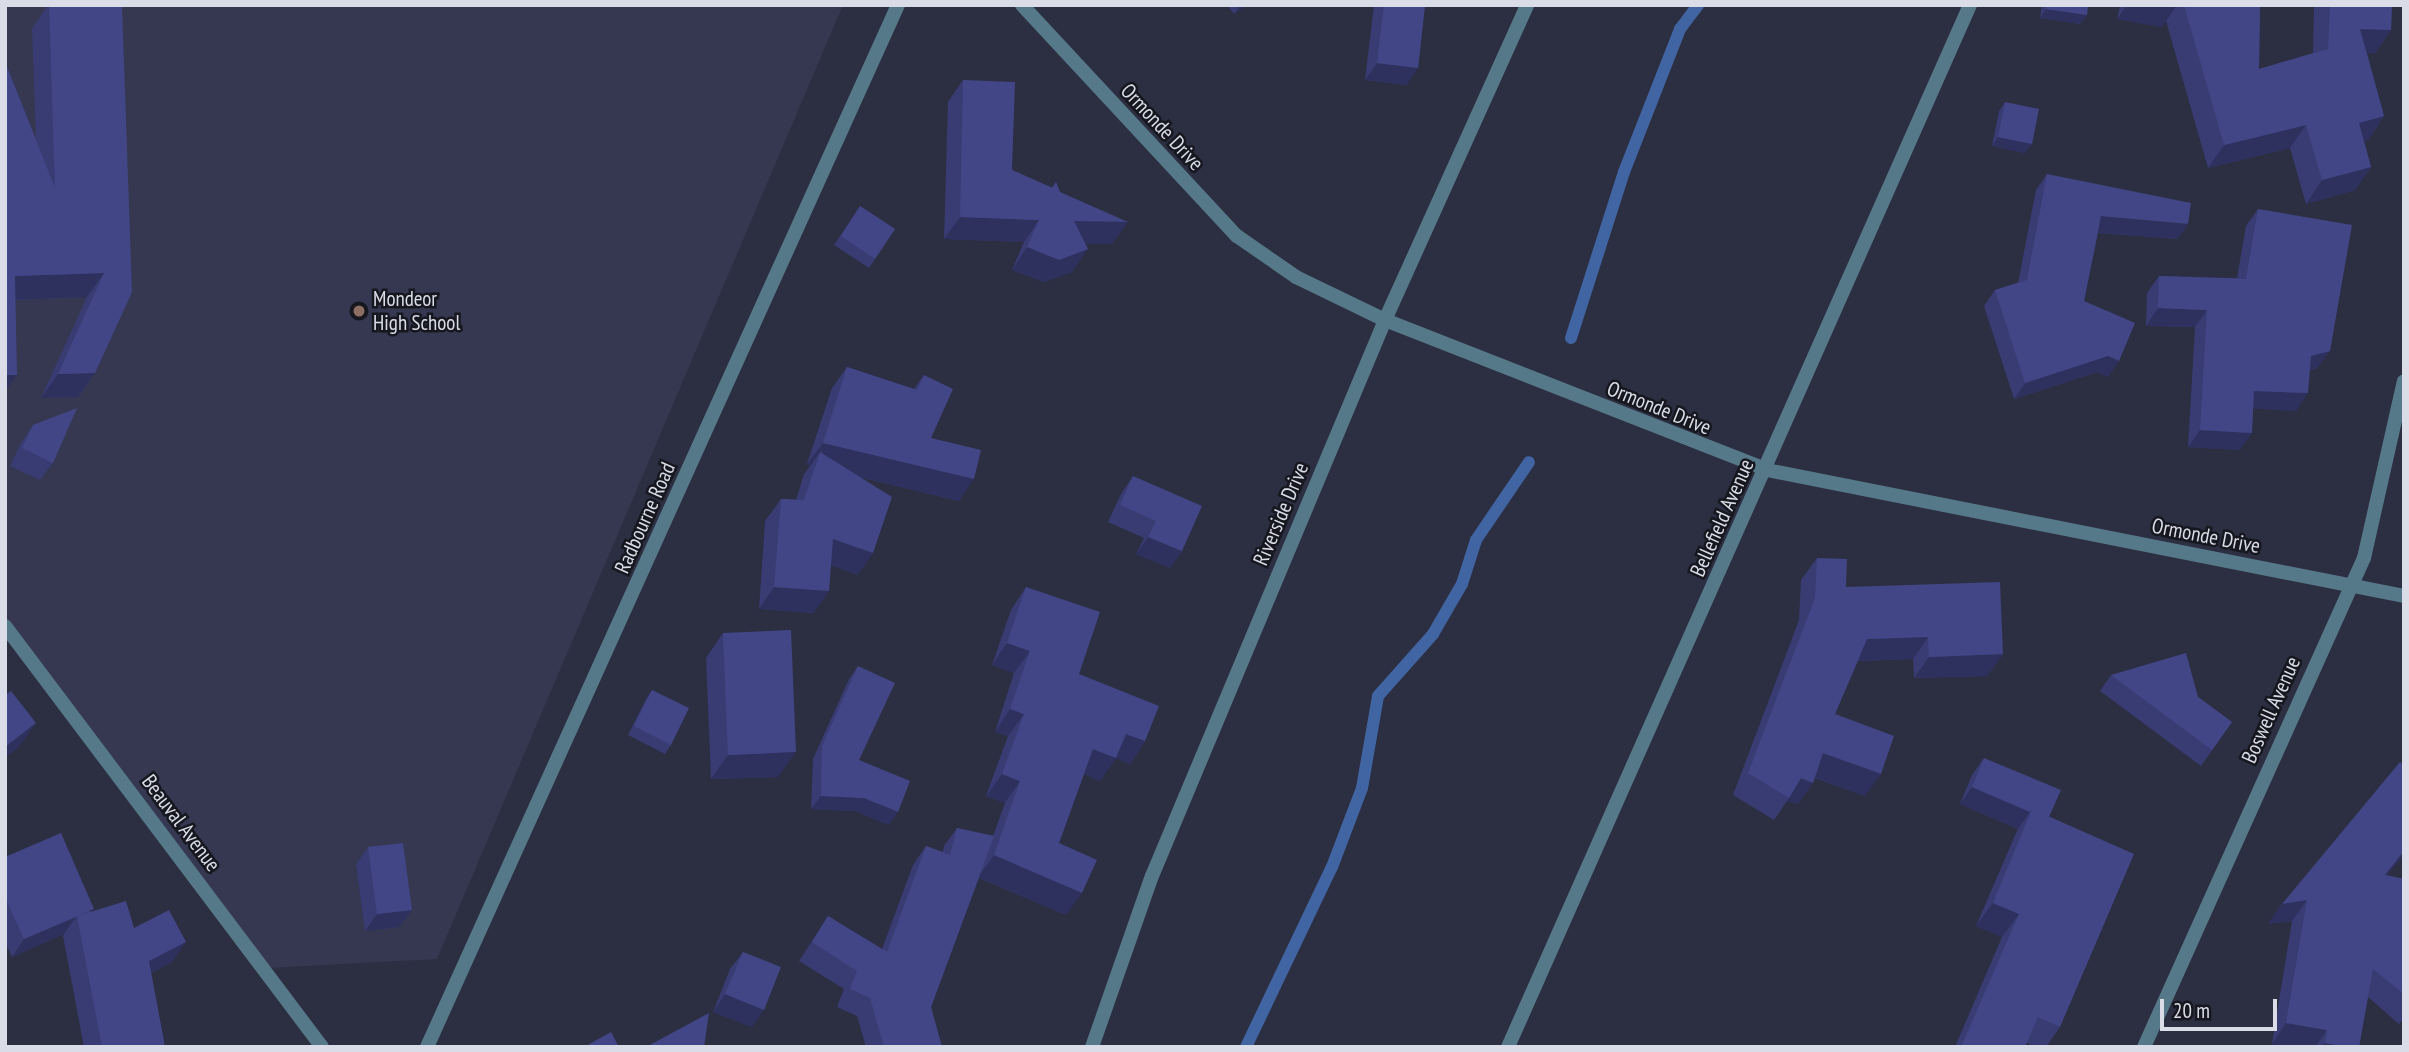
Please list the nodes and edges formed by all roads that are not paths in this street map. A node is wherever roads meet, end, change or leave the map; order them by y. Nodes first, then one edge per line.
1 (898, 5) edge
2 (1022, 5) edge
3 (1527, 5) edge
4 (1970, 5) edge
5 (1385, 320) junction
6 (2404, 381) edge
7 (1767, 470) junction
8 (2351, 586) junction
9 (2404, 596) edge
10 (5, 626) edge
11 (322, 1047) edge
12 (427, 1047) edge
13 (1092, 1047) edge
14 (1508, 1047) edge
15 (2144, 1047) edge

1 - 12 street, Radbourne Road
2 - 5 street, Ormonde Drive
3 - 5 street, Riverside Drive
4 - 7 street, Bellefield Avenue
5 - 7 street, Ormonde Drive
5 - 13 street, Riverside Drive
6 - 8 street, Boswell Avenue
7 - 8 street, Ormonde Drive
7 - 14 street, Bellefield Avenue
8 - 9 street, Ormonde Drive
8 - 15 street, Boswell Avenue
10 - 11 street, Beauval Avenue

